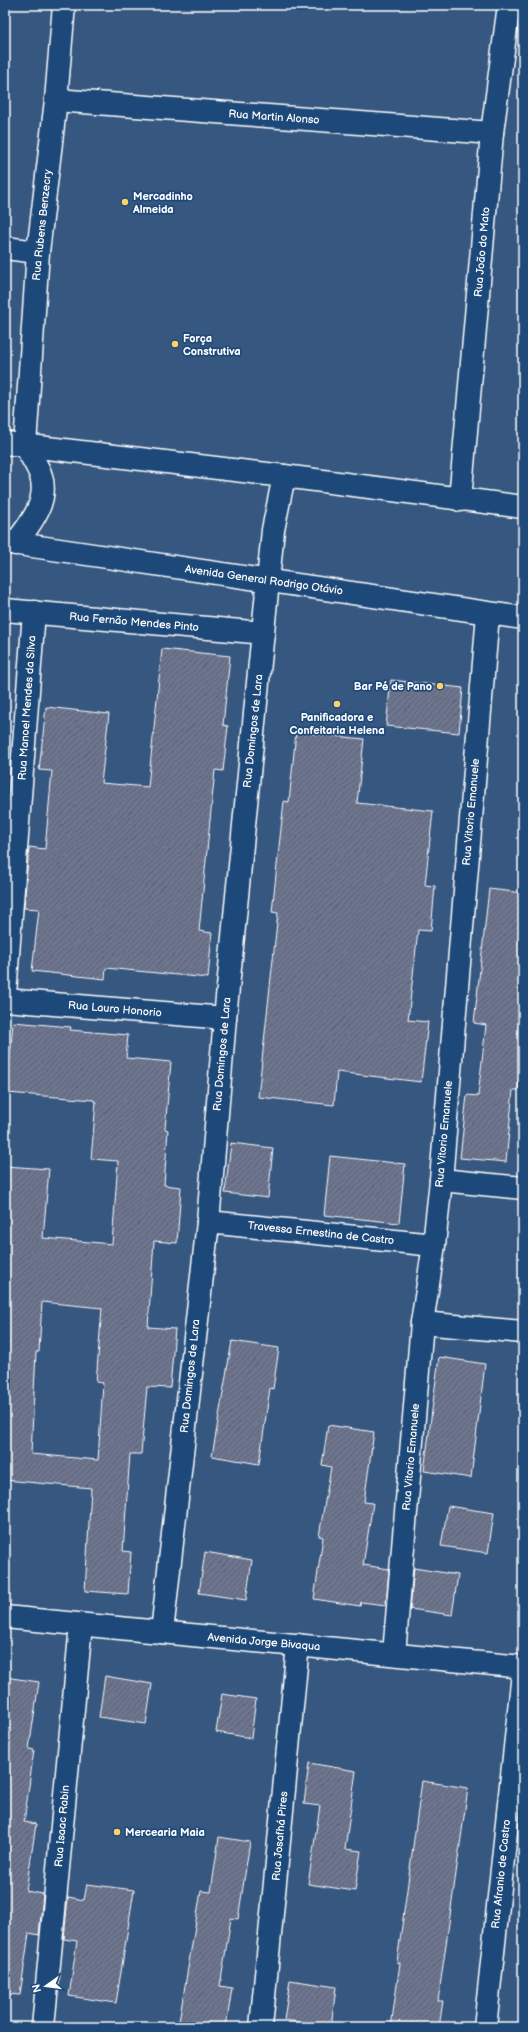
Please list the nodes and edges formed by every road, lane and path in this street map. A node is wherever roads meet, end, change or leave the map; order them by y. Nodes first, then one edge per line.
1 (64, 5) edge
2 (509, 5) edge
3 (56, 100) junction
4 (492, 133) junction
5 (5, 248) edge
6 (38, 252) junction
7 (15, 444) edge
8 (284, 476) junction
9 (460, 500) junction
10 (523, 507) edge
11 (10, 543) edge
12 (267, 579) junction
13 (5, 610) edge
14 (34, 612) junction
15 (488, 614) junction
16 (523, 618) edge
17 (263, 633) junction
18 (5, 994) edge
19 (5, 1000) edge
20 (225, 1018) junction
21 (441, 1180) junction
22 (523, 1188) edge
23 (208, 1222) junction
24 (434, 1245) junction
25 (422, 1323) junction
26 (523, 1332) edge
27 (5, 1617) edge
28 (81, 1624) junction
29 (162, 1632) junction
30 (298, 1645) junction
31 (394, 1654) junction
32 (523, 1667) edge
33 (523, 1673) edge
34 (43, 2027) edge
35 (262, 2027) edge
36 (485, 2027) edge

1 - 3 street, Rua Rubens Benzecry
2 - 4 street, Rua João do Mato
3 - 4 street, Rua Martin Alonso
3 - 6 street, Rua Rubens Benzecry
4 - 9 street, Rua João do Mato
5 - 6 street
6 - 7 street, Rua Rubens Benzecry
7 - 8 street
7 - 11 street
8 - 9 street
8 - 12 street, Rua Domingos de Lara
9 - 10 street
11 - 12 street, Avenida General Rodrigo Otávio
12 - 15 street, Avenida General Rodrigo Otávio
12 - 17 street, Rua Domingos de Lara
13 - 14 street, Rua Fernão Mendes Pinto
14 - 17 street, Rua Fernão Mendes Pinto
14 - 18 street, Rua Manoel Mendes da Silva
15 - 16 street, Avenida General Rodrigo Otávio
15 - 21 street, Rua Vitorio Emanuele
17 - 20 street, Rua Domingos de Lara
19 - 20 street, Rua Lauro Honorio
20 - 23 street, Rua Domingos de Lara
21 - 22 street
21 - 24 street, Rua Vitorio Emanuele
23 - 24 street, Travessa Ernestina de Castro
23 - 29 street, Rua Domingos de Lara
24 - 25 street, Rua Vitorio Emanuele
25 - 26 street
25 - 31 street, Rua Vitorio Emanuele
27 - 28 street, Avenida Jorge Bivaqua
28 - 29 street, Avenida Jorge Bivaqua
28 - 34 street, Rua Isaac Rabin
29 - 30 street, Avenida Jorge Bivaqua
30 - 31 street, Avenida Jorge Bivaqua
30 - 35 street, Rua Josafhá Pires
31 - 32 street, Avenida Jorge Bivaqua
33 - 36 street, Rua Afranio de Castro

